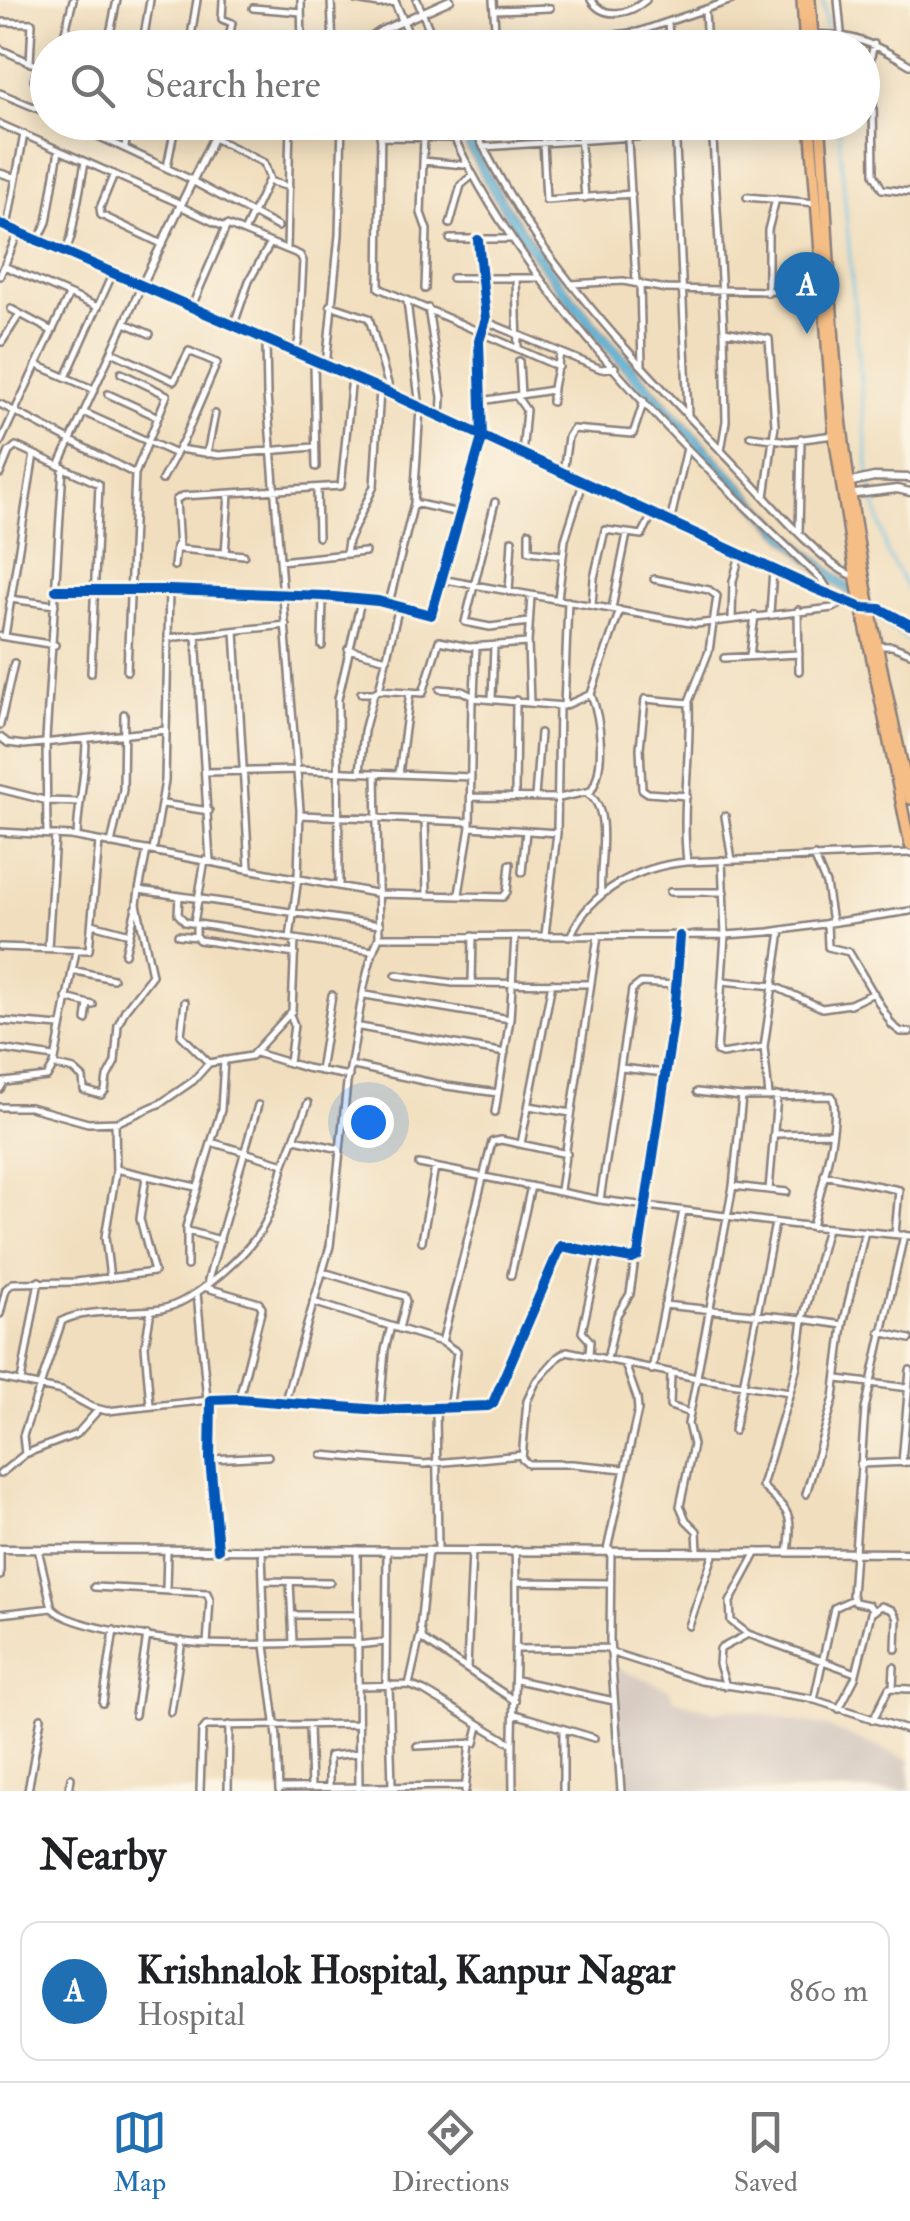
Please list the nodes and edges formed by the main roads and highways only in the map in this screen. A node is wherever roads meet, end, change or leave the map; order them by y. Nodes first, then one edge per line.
1 (802, 0) edge
2 (810, 0) edge
3 (804, 30) edge
4 (817, 30) edge
5 (816, 140) edge
6 (817, 140) edge
7 (846, 489) junction
8 (865, 603) junction
9 (910, 800) edge
10 (910, 845) edge

1 - 3 highway
2 - 4 highway
5 - 7 highway
6 - 7 highway
7 - 8 highway
8 - 9 highway
8 - 10 highway

